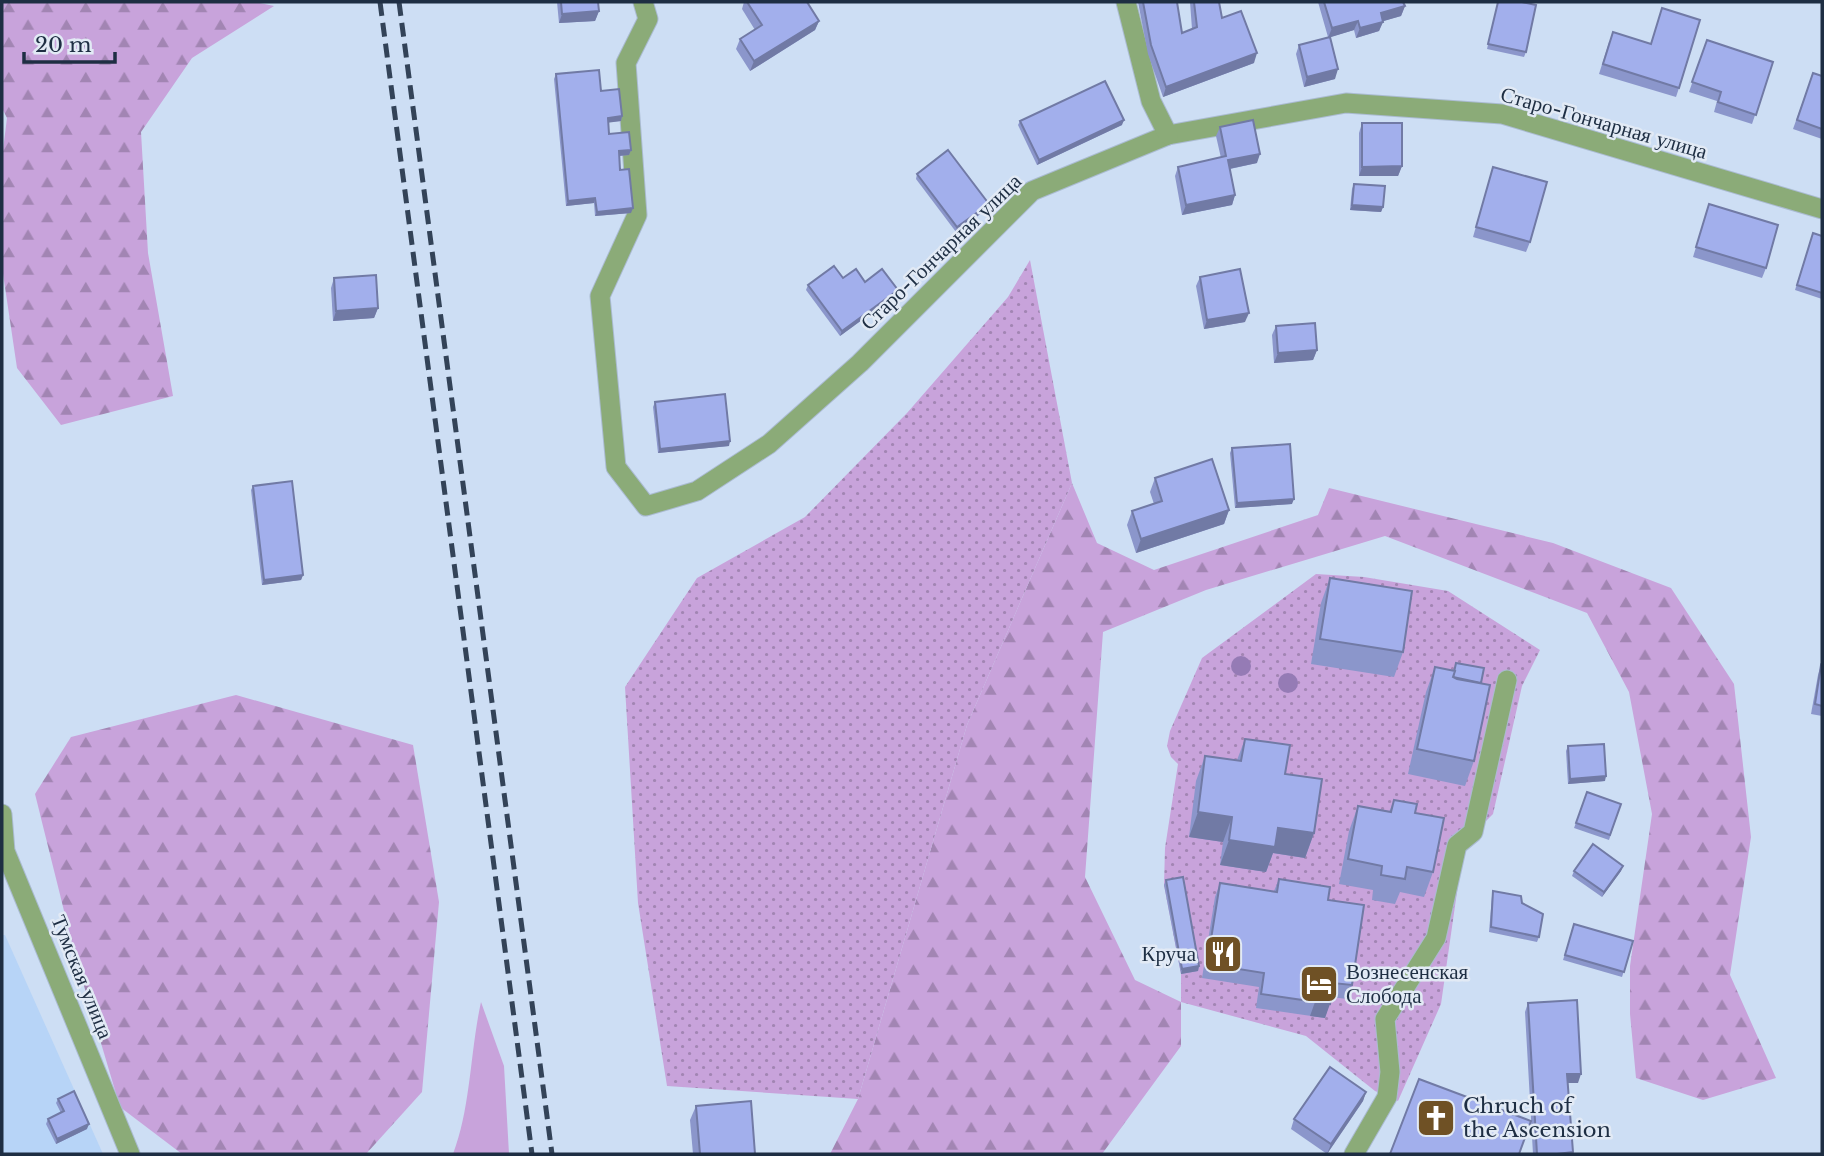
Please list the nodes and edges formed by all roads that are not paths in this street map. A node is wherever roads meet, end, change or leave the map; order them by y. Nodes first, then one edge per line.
1 (643, 2) edge
2 (1126, 2) edge
3 (1168, 135) junction
4 (1822, 209) edge
5 (1507, 680) dead end
6 (2, 814) edge
7 (130, 1154) edge
8 (1354, 1154) edge

1 - 3 street, Старо-Гончарная улица
2 - 3 street
3 - 4 street, Старо-Гончарная улица
5 - 8 street
6 - 7 street, Тумская улица

